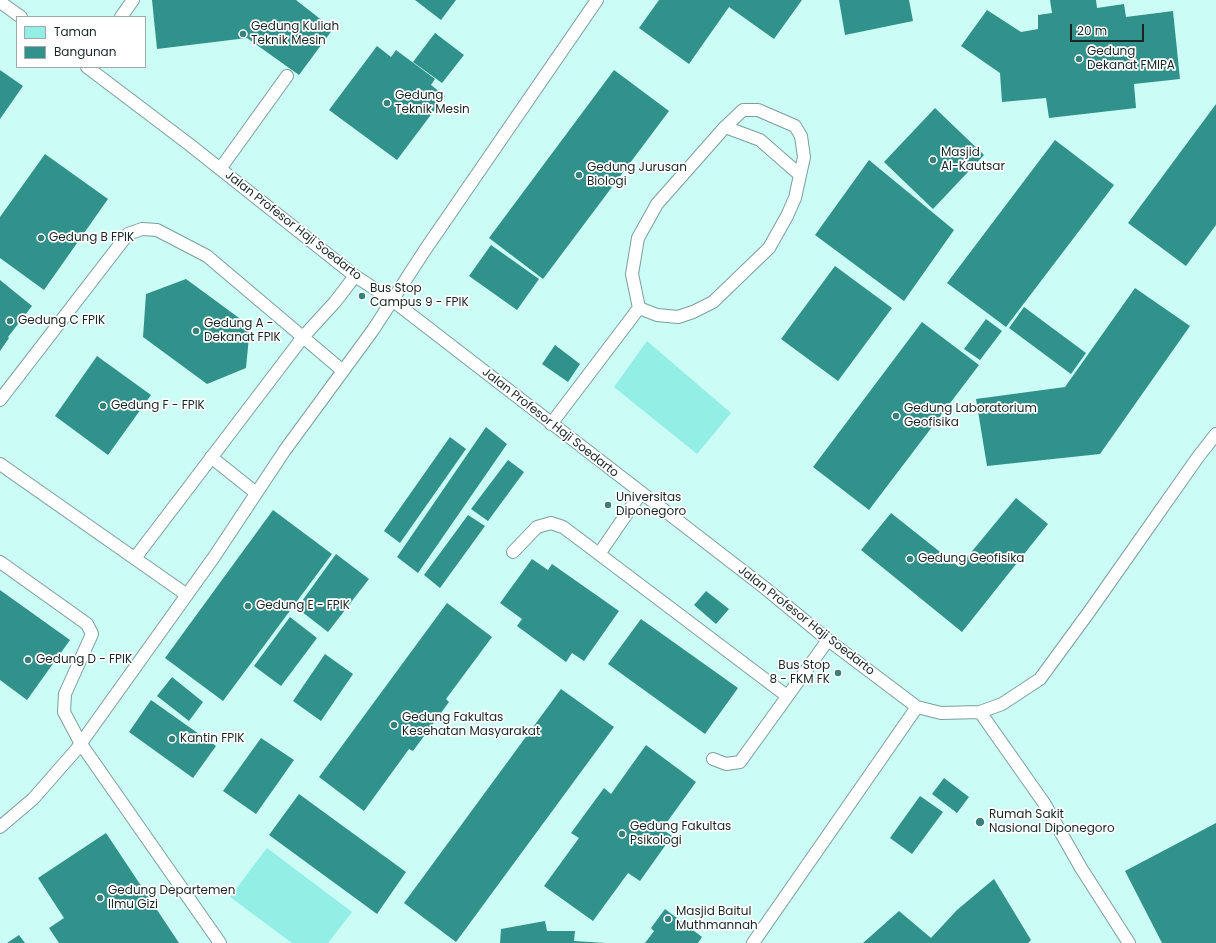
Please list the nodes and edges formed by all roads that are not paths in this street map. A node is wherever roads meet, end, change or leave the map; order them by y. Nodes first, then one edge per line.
1 (133, 0) edge
2 (597, 0) edge
3 (0, 2) edge
4 (20, 16) edge
5 (122, 16) edge
6 (88, 68) edge
7 (287, 76) dead end
8 (725, 127) junction
9 (220, 169) junction
10 (800, 175) junction
11 (355, 276) junction
12 (392, 300) junction
13 (639, 308) junction
14 (303, 337) junction
15 (343, 371) junction
16 (0, 400) edge
17 (551, 424) junction
18 (1216, 434) edge
19 (211, 457) junction
20 (0, 464) edge
21 (256, 493) junction
22 (641, 493) junction
23 (513, 552) dead end
24 (599, 554) junction
25 (134, 558) junction
26 (0, 562) edge
27 (187, 595) junction
28 (828, 640) junction
29 (787, 696) junction
30 (917, 707) junction
31 (980, 712) junction
32 (80, 744) junction
33 (713, 759) dead end
34 (0, 827) edge
35 (220, 943) edge
36 (753, 943) edge
37 (1129, 943) edge

1 - 5 lane
2 - 12 lane
3 - 4 lane
6 - 9 lane, Jalan Profesor Haji Soedarto
7 - 9 lane
8 - 10 lane
8 - 10 lane
8 - 13 lane
9 - 11 lane, Jalan Profesor Haji Soedarto
10 - 13 lane
11 - 12 lane, Jalan Profesor Haji Soedarto
11 - 14 lane
12 - 15 lane
12 - 17 lane, Jalan Profesor Haji Soedarto
13 - 17 lane
14 - 15 lane
14 - 16 lane
14 - 19 lane
15 - 21 lane
17 - 22 lane, Jalan Profesor Haji Soedarto
18 - 31 lane
19 - 21 lane
19 - 25 lane
20 - 25 lane
21 - 27 lane
22 - 24 lane
22 - 28 lane, Jalan Profesor Haji Soedarto
23 - 24 lane
24 - 29 lane
25 - 27 lane
26 - 32 lane
27 - 32 lane
28 - 29 lane
28 - 30 lane, Jalan Profesor Haji Soedarto
29 - 33 lane
30 - 31 lane
30 - 36 lane
31 - 37 lane
32 - 34 lane
32 - 35 lane

